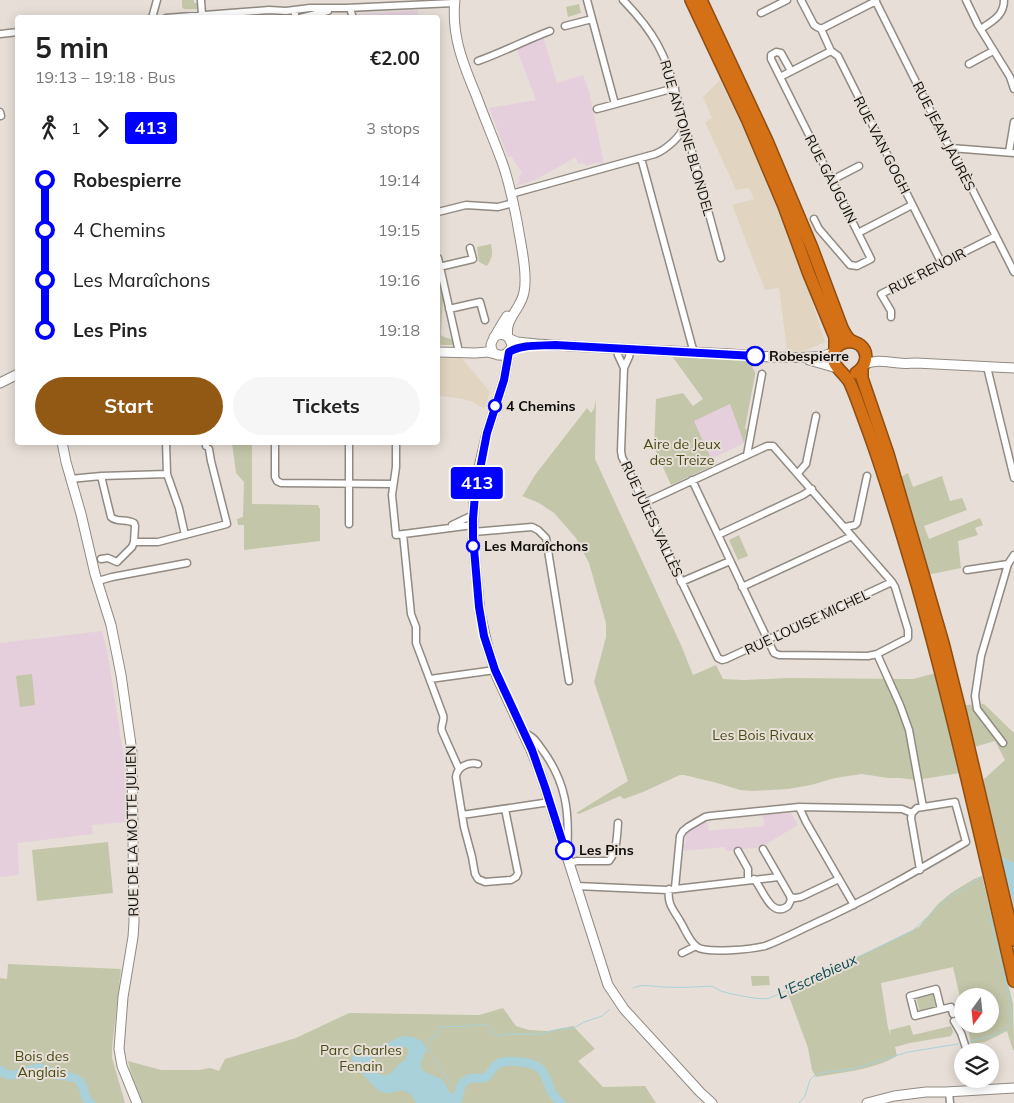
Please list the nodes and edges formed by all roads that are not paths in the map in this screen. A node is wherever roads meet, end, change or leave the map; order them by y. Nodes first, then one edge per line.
1 (157, 0) edge
2 (201, 0) edge
3 (306, 0) edge
4 (587, 0) edge
5 (623, 0) edge
6 (691, 0) edge
7 (701, 0) edge
8 (787, 0) edge
9 (802, 0) edge
10 (875, 0) edge
11 (966, 0) edge
12 (1004, 0) edge
13 (454, 1) edge
14 (348, 8) junction
15 (304, 9) junction
16 (295, 10) junction
17 (761, 13) dead end
18 (153, 15) edge
19 (202, 15) joint
20 (295, 15) edge
21 (302, 15) edge
22 (308, 15) edge
23 (352, 15) edge
24 (592, 19) junction
25 (565, 26) dead end
26 (820, 29) junction
27 (981, 29) junction
28 (550, 31) dead end
29 (15, 32) edge
30 (0, 34) edge
31 (831, 51) junction
32 (993, 51) junction
33 (478, 61) dead end
34 (969, 64) dead end
35 (791, 71) junction
36 (780, 77) junction
37 (675, 88) junction
38 (1014, 89) edge
39 (615, 104) junction
40 (597, 109) dead end
41 (0, 112) edge
42 (1, 116) edge
43 (1014, 122) edge
44 (683, 129) junction
45 (951, 148) junction
46 (1012, 153) edge
47 (641, 158) junction
48 (859, 166) dead end
49 (832, 180) junction
50 (512, 199) junction
51 (912, 206) junction
52 (440, 212) edge
53 (814, 219) dead end
54 (858, 233) junction
55 (996, 236) junction
56 (470, 248) dead end
57 (721, 258) dead end
58 (942, 264) junction
59 (440, 269) edge
60 (1014, 272) edge
61 (440, 273) edge
62 (449, 309) junction
63 (891, 317) dead end
64 (485, 320) dead end
65 (493, 338) junction
66 (509, 338) junction
67 (852, 342) junction
68 (555, 345) junction
69 (618, 349) junction
70 (631, 349) junction
71 (864, 350) junction
72 (835, 351) junction
73 (440, 352) edge
74 (459, 352) junction
75 (510, 352) junction
76 (694, 352) junction
77 (497, 354) junction
78 (789, 357) junction
79 (916, 363) junction
80 (864, 366) junction
81 (987, 367) junction
82 (624, 368) junction
83 (1014, 368) edge
84 (840, 370) junction
85 (762, 374) dead end
86 (15, 376) edge
87 (0, 383) edge
88 (500, 392) junction
89 (816, 416) dead end
90 (63, 445) edge
91 (166, 445) edge
92 (275, 445) edge
93 (349, 445) edge
94 (396, 445) edge
95 (207, 446) edge
96 (747, 455) junction
97 (798, 473) junction
98 (167, 474) junction
99 (101, 476) junction
100 (867, 476) dead end
101 (1014, 478) edge
102 (70, 479) junction
103 (692, 480) junction
104 (349, 484) junction
105 (393, 484) junction
106 (812, 489) junction
107 (644, 503) junction
108 (349, 524) dead end
109 (473, 524) junction
110 (845, 528) junction
111 (186, 534) junction
112 (400, 534) junction
113 (718, 535) junction
114 (852, 536) junction
115 (134, 542) junction
116 (1014, 555) edge
117 (101, 559) dead end
118 (730, 561) junction
119 (117, 562) junction
120 (186, 564) dead end
121 (1008, 564) junction
122 (967, 570) dead end
123 (120, 576) junction
124 (98, 581) junction
125 (682, 582) junction
126 (892, 582) junction
127 (742, 587) junction
128 (767, 640) junction
129 (877, 654) junction
130 (721, 659) joint
131 (495, 670) junction
132 (430, 679) junction
133 (568, 681) dead end
134 (524, 733) junction
135 (1003, 743) dead end
136 (478, 764) dead end
137 (459, 768) junction
138 (550, 802) junction
139 (799, 807) junction
140 (923, 807) junction
141 (505, 808) junction
142 (912, 813) junction
143 (462, 815) junction
144 (618, 823) dead end
145 (763, 849) dead end
146 (738, 851) dead end
147 (568, 860) junction
148 (920, 870) junction
149 (779, 877) junction
150 (769, 878) junction
151 (838, 879) junction
152 (751, 880) junction
153 (576, 886) junction
154 (672, 889) junction
155 (762, 890) junction
156 (790, 897) junction
157 (854, 905) junction
158 (1014, 940) edge
159 (696, 946) junction
160 (682, 953) dead end
161 (1014, 981) edge
162 (618, 1000) junction
163 (941, 1009) junction
164 (964, 1043) edge
165 (1014, 1088) edge
166 (980, 1090) joint
167 (949, 1092) junction
168 (137, 1103) edge
169 (712, 1103) edge
170 (718, 1103) edge
171 (867, 1103) edge
172 (950, 1103) edge

1 - 18 street
2 - 19 street
3 - 15 street
4 - 24 street
5 - 37 street, RUE ANTOINE BLONDEL
6 - 72 highway
7 - 67 highway
8 - 17 street
9 - 26 street, RUE VAN GOGH
10 - 26 street
10 - 45 street, RUE JEAN JAURÈS
11 - 27 street
12 - 27 street
13 - 14 street
13 - 50 street
14 - 15 street
14 - 22 street
14 - 23 street
15 - 16 street
15 - 21 street
16 - 19 street
16 - 20 street
24 - 25 street
24 - 39 street
26 - 31 street, RUE VAN GOGH
27 - 32 street
28 - 33 street
29 - 30 street
31 - 35 street
31 - 51 street, RUE VAN GOGH
32 - 34 street
32 - 38 street
35 - 36 street
35 - 36 street, RUE GAUGUIN
36 - 49 street, RUE GAUGUIN
37 - 39 street
37 - 44 street, RUE ANTOINE BLONDEL
39 - 40 street
41 - 42 street
43 - 46 street
44 - 47 street
44 - 57 street, RUE ANTOINE BLONDEL
45 - 46 street
45 - 55 street, RUE JEAN JAURÈS
47 - 50 street
47 - 76 street
48 - 49 street
49 - 54 street, RUE GAUGUIN
50 - 52 street
50 - 65 street
50 - 66 street
51 - 54 street
51 - 58 street, RUE VAN GOGH
53 - 54 street, RUE GAUGUIN
55 - 58 street, RUE RENOIR
55 - 60 street, RUE JEAN JAURÈS
56 - 59 street
58 - 63 street, RUE RENOIR
61 - 62 street
62 - 64 street
62 - 74 street
65 - 66 street
65 - 74 street
65 - 77 street
66 - 68 street
66 - 75 street
67 - 71 highway
67 - 72 highway
68 - 69 street
68 - 75 street
69 - 70 street
69 - 82 street, RUE JULES VALLÈS
70 - 76 street
70 - 82 street, RUE JULES VALLÈS
71 - 79 street
71 - 80 highway
72 - 78 street
72 - 84 highway
73 - 74 street
74 - 77 street
75 - 77 street
75 - 88 street
76 - 78 street
77 - 88 street
78 - 84 street
79 - 80 street
79 - 81 street
80 - 84 highway
80 - 158 highway
81 - 83 street
81 - 101 street
82 - 107 street, RUE JULES VALLÈS
84 - 161 highway
85 - 96 street
86 - 87 street
88 - 109 street
89 - 97 street
90 - 102 street, RUE DE LA MOTTE JULIEN
91 - 98 street
92 - 104 street
93 - 104 street
94 - 105 street
95 - 111 street
96 - 97 street
96 - 103 street
97 - 106 street
98 - 99 street
98 - 111 street
99 - 102 street
99 - 115 street
100 - 110 street
102 - 124 street, RUE DE LA MOTTE JULIEN
103 - 107 street
103 - 113 street
104 - 105 street
104 - 108 street
105 - 112 street
106 - 110 street
106 - 113 street
107 - 125 street, RUE JULES VALLÈS
109 - 112 street
109 - 131 street
109 - 133 street
110 - 114 street
111 - 115 street
112 - 132 street
113 - 118 street
114 - 126 street
114 - 127 street
115 - 119 street
116 - 121 street
117 - 119 street
118 - 125 street
118 - 127 street
119 - 123 street
120 - 123 street
121 - 122 street
121 - 135 street
123 - 124 street
124 - 168 street, RUE DE LA MOTTE JULIEN
125 - 130 street, RUE JULES VALLÈS
126 - 128 street, RUE LOUISE MICHEL
126 - 129 street
127 - 128 street
128 - 129 street
128 - 130 street, RUE LOUISE MICHEL
129 - 140 street
131 - 132 street
131 - 134 street
132 - 137 street
134 - 138 street
134 - 147 street
136 - 137 street
137 - 143 street
138 - 141 street
138 - 147 street
139 - 142 street
139 - 151 street
139 - 154 street
140 - 142 street
140 - 148 street
141 - 143 street
141 - 143 street
142 - 148 street
144 - 147 street
145 - 149 street
146 - 152 street
147 - 153 street
148 - 157 street
149 - 150 street
149 - 156 street
150 - 152 street
150 - 155 street
151 - 156 street
151 - 157 street
152 - 154 street
152 - 155 street
153 - 154 street
153 - 162 street
154 - 159 street
155 - 156 street
157 - 159 street
159 - 160 street
162 - 169 street
162 - 170 street
163 - 163 street
163 - 164 street
165 - 166 street
166 - 167 street
167 - 171 street
167 - 172 street

